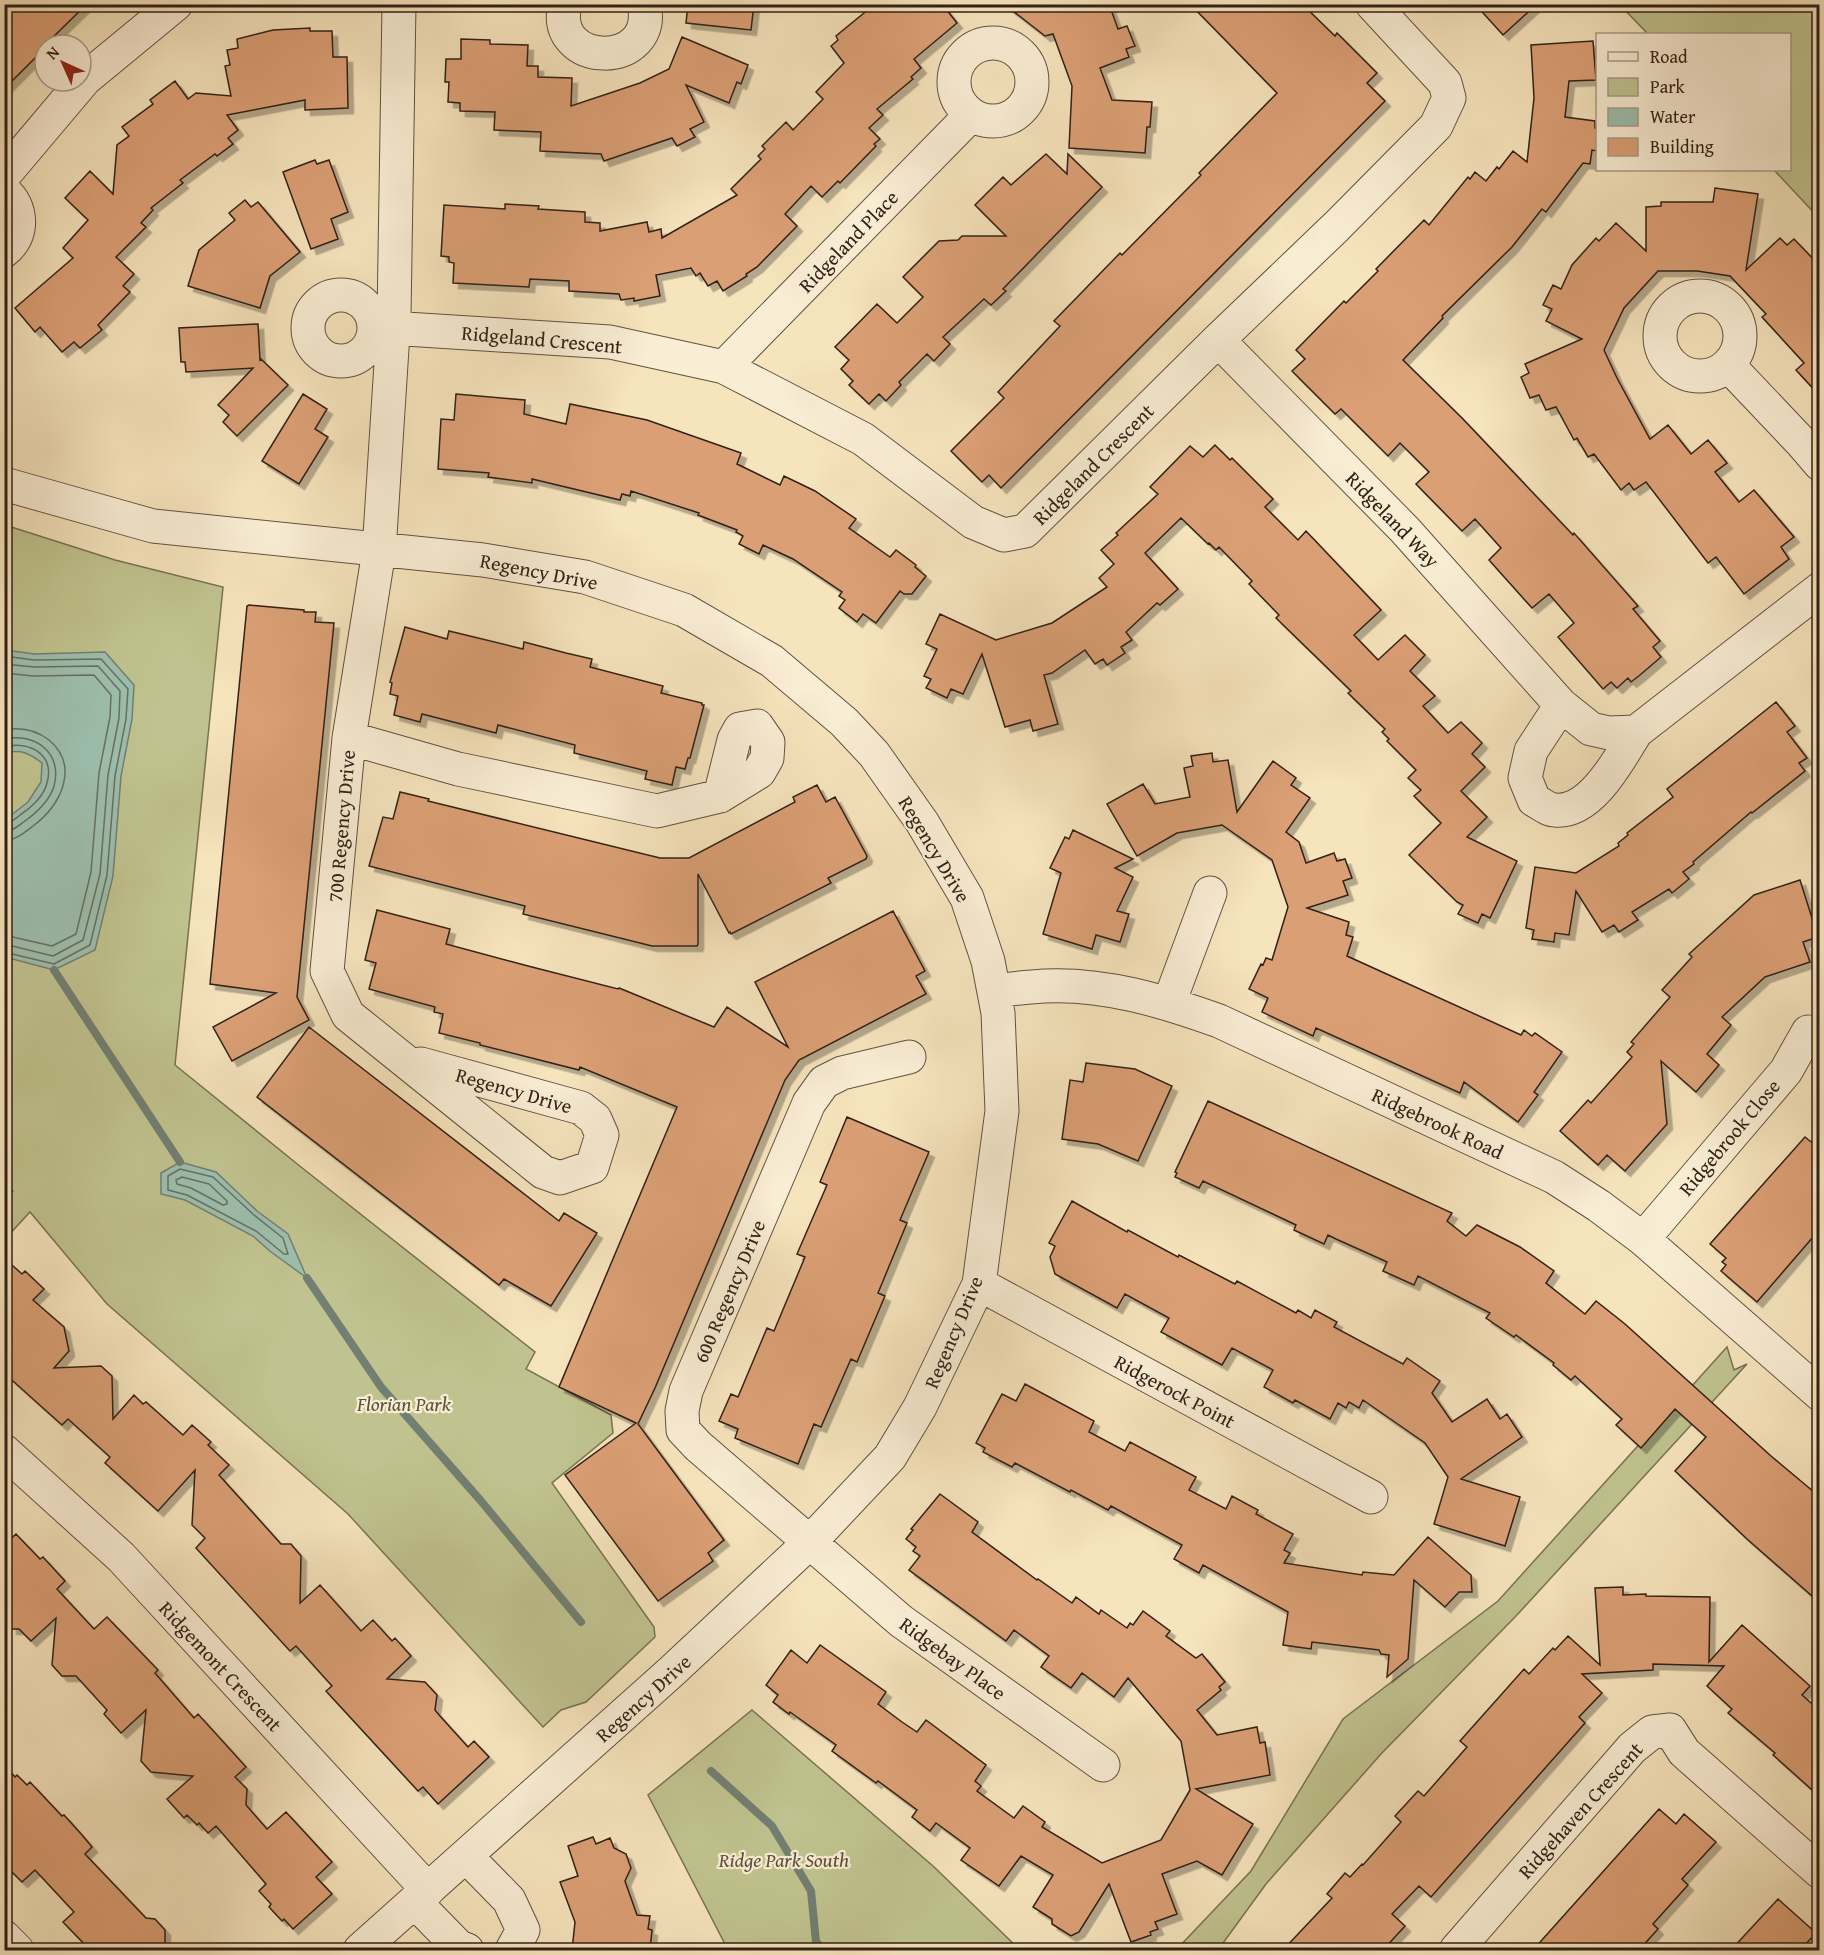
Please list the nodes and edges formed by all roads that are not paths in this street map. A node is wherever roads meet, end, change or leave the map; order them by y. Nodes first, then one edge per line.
1 (176, 4) edge
2 (399, 4) edge
3 (565, 4) edge
4 (644, 4) edge
5 (1372, 4) edge
6 (972, 115) dead end
7 (4, 175) edge
8 (4, 191) edge
9 (4, 251) edge
10 (384, 327) junction
11 (1218, 340) junction
12 (1728, 365) dead end
13 (724, 367) junction
14 (1820, 464) edge
15 (4, 484) edge
16 (379, 550) junction
17 (1820, 589) edge
18 (1561, 705) junction
19 (1636, 732) junction
20 (349, 738) junction
21 (720, 796) dead end
22 (1210, 893) dead end
23 (994, 991) junction
24 (1169, 1004) junction
25 (1808, 1032) dead end
26 (909, 1058) dead end
27 (414, 1067) junction
28 (1643, 1239) junction
29 (979, 1284) junction
30 (1820, 1394) edge
31 (4, 1450) edge
32 (1371, 1497) dead end
33 (809, 1544) junction
34 (1103, 1765) dead end
35 (466, 1856) junction
36 (1820, 1872) edge
37 (421, 1896) junction
38 (4, 1937) edge
39 (17, 1950) edge
40 (360, 1950) edge
41 (467, 1950) edge
42 (512, 1950) edge
43 (1456, 1950) edge

1 - 7 street
2 - 10 street
3 - 4 street
5 - 11 street, Ridgeland Crescent
6 - 13 street, Ridgeland Place
8 - 9 street
10 - 13 street, Ridgeland Crescent
10 - 16 street
11 - 13 street, Ridgeland Crescent
11 - 18 street, Ridgeland Way
12 - 14 street
15 - 16 street, Regency Drive
16 - 20 street, 700 Regency Drive
16 - 23 street, Regency Drive
17 - 19 street
18 - 19 street, Ridgeland Way
18 - 19 street
20 - 21 street
20 - 27 street, 700 Regency Drive
22 - 24 street
23 - 24 street, Ridgebrook Road
23 - 29 street, Regency Drive
24 - 28 street, Ridgebrook Road
25 - 28 street, Ridgebrook Close
26 - 33 street, 600 Regency Drive
27 - 27 street, Regency Drive
28 - 30 street, Ridgebrook Road
29 - 32 street, Ridgerock Point
29 - 33 street, Regency Drive
31 - 37 street, Ridgemont Crescent
33 - 34 street, Ridgebay Place
33 - 35 street, Regency Drive
35 - 37 street, Regency Drive
35 - 42 street
36 - 43 street, Ridgehaven Crescent
37 - 40 street, Regency Drive
37 - 41 street
38 - 39 street

